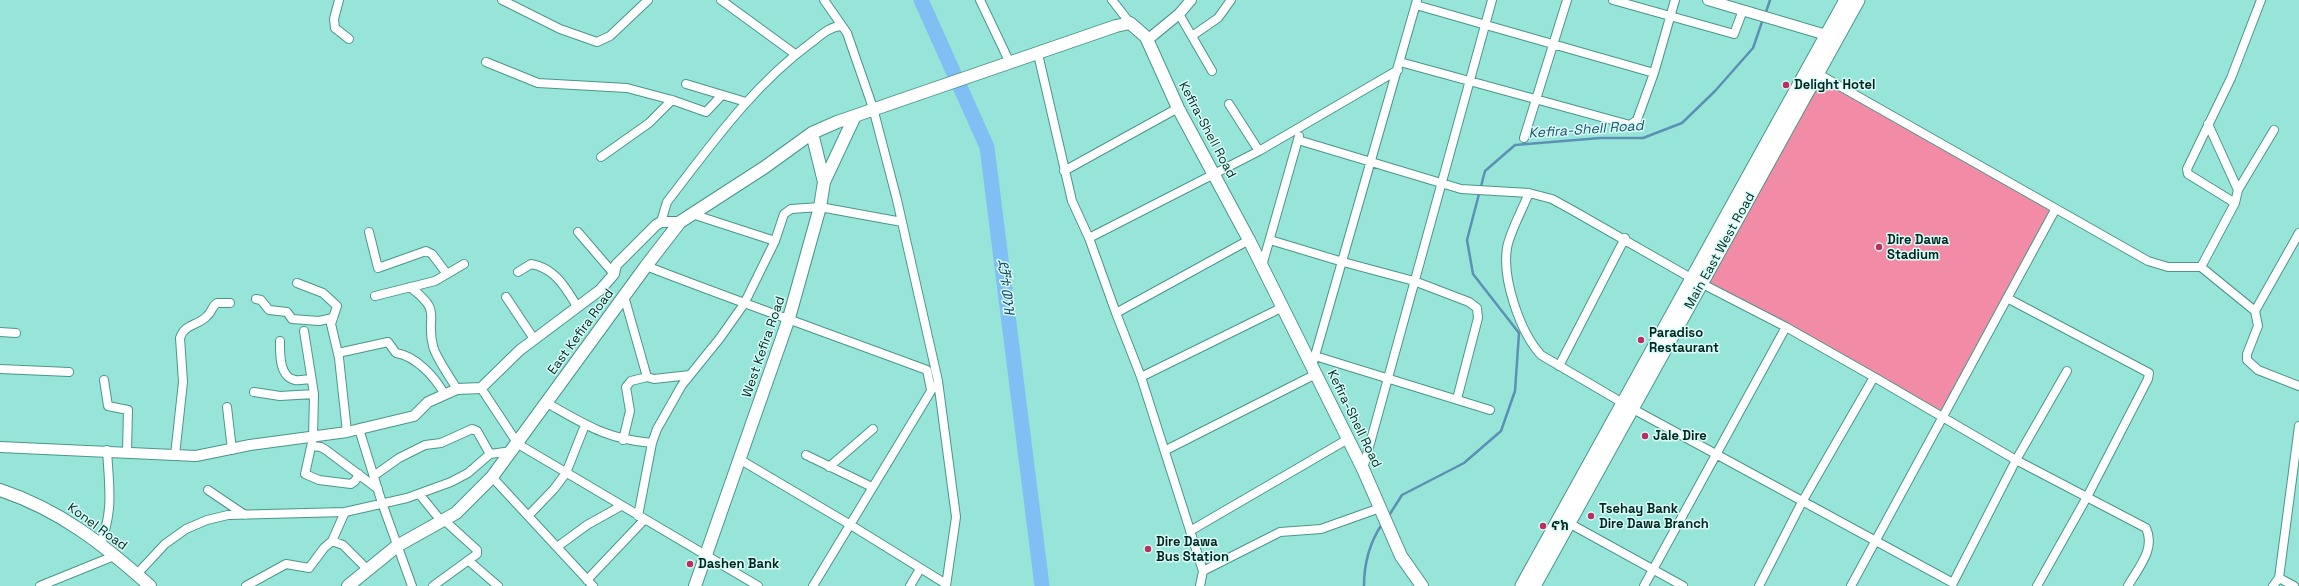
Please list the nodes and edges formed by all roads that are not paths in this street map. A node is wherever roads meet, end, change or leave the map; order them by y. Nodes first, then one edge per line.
1 (339, 0) edge
2 (648, 0) edge
3 (721, 0) edge
4 (824, 0) edge
5 (980, 0) edge
6 (1112, 0) edge
7 (1191, 0) edge
8 (1231, 0) edge
9 (1492, 0) edge
10 (1567, 0) edge
11 (1613, 0) edge
12 (1675, 0) edge
13 (1708, 0) edge
14 (1846, 0) edge
15 (1858, 0) edge
16 (2261, 0) edge
17 (505, 1) edge
18 (1417, 2) edge
19 (1743, 10) junction
20 (1179, 14) junction
21 (1671, 16) junction
22 (1130, 23) junction
23 (1485, 24) junction
24 (841, 26) junction
25 (1192, 36) junction
26 (1832, 36) junction
27 (1146, 37) junction
28 (349, 39) dead end
29 (1553, 44) junction
30 (795, 54) junction
31 (1038, 54) junction
32 (486, 62) dead end
33 (1010, 63) junction
34 (1399, 66) junction
35 (1812, 70) junction
36 (1212, 71) dead end
37 (1654, 73) junction
38 (1470, 81) junction
39 (686, 84) dead end
40 (722, 95) junction
41 (672, 100) junction
42 (1538, 100) junction
43 (746, 102) junction
44 (1229, 104) dead end
45 (873, 108) junction
46 (1178, 108) junction
47 (855, 116) junction
48 (2208, 124) junction
49 (1302, 126) junction
50 (2274, 130) dead end
51 (812, 133) junction
52 (1524, 138) dead end
53 (1298, 140) junction
54 (1259, 151) junction
55 (601, 158) dead end
56 (1372, 162) junction
57 (1064, 171) junction
58 (1214, 173) junction
59 (824, 182) junction
60 (1441, 183) junction
61 (2238, 190) junction
62 (1529, 193) junction
63 (2235, 203) junction
64 (820, 207) junction
65 (2055, 210) junction
66 (692, 214) junction
67 (661, 222) junction
68 (680, 222) junction
69 (902, 222) junction
70 (369, 232) dead end
71 (578, 232) dead end
72 (2298, 236) edge
73 (1089, 238) junction
74 (1625, 238) junction
75 (1249, 240) junction
76 (1270, 240) junction
77 (775, 241) junction
78 (1343, 262) junction
79 (464, 264) dead end
80 (646, 266) junction
81 (1262, 266) junction
82 (2201, 267) junction
83 (518, 272) dead end
84 (447, 274) junction
85 (614, 274) junction
86 (1414, 281) junction
87 (1697, 281) junction
88 (297, 283) dead end
89 (410, 287) junction
90 (375, 296) dead end
91 (624, 296) junction
92 (506, 297) dead end
93 (2007, 298) junction
94 (256, 299) dead end
95 (230, 303) dead end
96 (744, 304) junction
97 (577, 306) junction
98 (1283, 307) junction
99 (2255, 310) junction
100 (1116, 313) junction
101 (333, 318) junction
102 (789, 318) junction
103 (1786, 327) junction
104 (304, 331) dead end
105 (0, 332) edge
106 (16, 333) dead end
107 (534, 339) junction
108 (280, 341) dead end
109 (338, 353) junction
110 (1315, 366) junction
111 (1559, 366) junction
112 (0, 369) edge
113 (2067, 371) dead end
114 (69, 372) dead end
115 (690, 375) junction
116 (647, 377) junction
117 (1141, 377) junction
118 (1874, 377) junction
119 (312, 379) junction
120 (1387, 379) junction
121 (104, 380) dead end
122 (938, 381) junction
123 (2299, 386) edge
124 (481, 388) junction
125 (457, 389) junction
126 (931, 390) junction
127 (254, 392) dead end
128 (314, 394) junction
129 (445, 394) junction
130 (1456, 399) junction
131 (547, 403) junction
132 (227, 406) dead end
133 (1628, 406) junction
134 (1490, 410) dead end
135 (1943, 417) junction
136 (585, 424) junction
137 (2299, 426) edge
138 (359, 429) junction
139 (873, 429) dead end
140 (347, 432) junction
141 (1348, 439) junction
142 (623, 440) junction
143 (312, 442) junction
144 (652, 443) junction
145 (0, 447) edge
146 (515, 448) junction
147 (107, 450) junction
148 (232, 450) junction
149 (1166, 450) junction
150 (127, 452) junction
151 (490, 454) junction
152 (1716, 454) junction
153 (175, 455) junction
154 (806, 455) dead end
155 (739, 459) junction
156 (2016, 460) junction
157 (828, 467) junction
158 (1363, 469) junction
159 (566, 473) junction
160 (359, 474) junction
161 (375, 475) junction
162 (492, 477) junction
163 (872, 487) junction
164 (378, 489) junction
165 (0, 490) edge
166 (208, 490) dead end
167 (420, 495) junction
168 (2087, 497) junction
169 (1802, 502) junction
170 (382, 503) junction
171 (621, 506) junction
172 (345, 512) junction
173 (529, 515) junction
174 (246, 516) junction
175 (1384, 516) junction
176 (641, 518) junction
177 (1565, 521) junction
178 (443, 522) junction
179 (850, 524) junction
180 (1190, 531) junction
181 (1874, 540) junction
182 (332, 541) junction
183 (100, 545) junction
184 (397, 546) junction
185 (557, 546) junction
186 (705, 553) junction
187 (114, 556) junction
188 (469, 561) junction
189 (367, 569) junction
190 (920, 569) junction
191 (1203, 571) junction
192 (1653, 571) junction
193 (137, 574) junction
194 (2279, 578) junction
195 (591, 584) edge
196 (946, 585) edge
197 (1954, 585) edge
198 (40, 586) edge
199 (150, 586) edge
200 (246, 586) edge
201 (348, 586) edge
202 (412, 586) edge
203 (433, 586) edge
204 (498, 586) edge
205 (695, 586) edge
206 (758, 586) edge
207 (813, 586) edge
208 (910, 586) edge
209 (1200, 586) edge
210 (1422, 586) edge
211 (1522, 586) edge
212 (1534, 586) edge
213 (1644, 586) edge
214 (1683, 586) edge
215 (1759, 586) edge
216 (1851, 586) edge
217 (2037, 586) edge
218 (2128, 586) edge
219 (2273, 586) edge
220 (2294, 586) edge

1 - 28 street
2 - 17 street
3 - 30 street
4 - 24 street
5 - 33 street
6 - 22 street
7 - 20 street
8 - 25 street
9 - 23 street
10 - 29 street
11 - 21 street
12 - 21 street
13 - 19 street
14 - 26 main road, Main East West Road
15 - 26 main road, Main East West Road
16 - 48 street
18 - 23 street
18 - 34 street
19 - 21 street
19 - 26 street
20 - 25 street
20 - 27 street
21 - 37 street
22 - 27 main road, Kefira-Shell Road
22 - 31 main road
23 - 29 street
23 - 38 street
24 - 30 street
24 - 45 street
25 - 36 street
26 - 35 main road, Main East West Road
27 - 46 main road, Kefira-Shell Road
29 - 37 street
29 - 42 street
30 - 43 street
31 - 33 main road
31 - 57 street
32 - 41 street
33 - 45 main road
34 - 38 street
34 - 49 street
34 - 56 street
35 - 65 street
35 - 87 main road, Main East West Road
37 - 42 street
38 - 42 street
38 - 60 street
39 - 40 street
40 - 41 street
40 - 43 street
41 - 55 street
42 - 52 street
43 - 67 street
44 - 54 street
45 - 47 main road
45 - 69 street
46 - 57 street
46 - 58 main road, Kefira-Shell Road
47 - 51 main road, East Kefira Road
47 - 59 main road, West Kefira Road
48 - 61 street
48 - 63 street
49 - 53 street
49 - 54 street
50 - 61 street
51 - 59 main road
51 - 66 main road, East Kefira Road
53 - 56 street
53 - 76 street
54 - 58 street
56 - 60 street
56 - 78 street
57 - 73 street
58 - 73 street
58 - 75 main road, Kefira-Shell Road
59 - 64 main road, West Kefira Road
60 - 62 street
60 - 86 street
61 - 63 street
62 - 74 street
62 - 111 street
63 - 82 street
64 - 69 street
64 - 77 street
64 - 102 main road, West Kefira Road
65 - 82 street
65 - 93 street
66 - 68 main road, East Kefira Road
66 - 77 street
67 - 68 street
67 - 85 street
68 - 80 main road, East Kefira Road
69 - 122 street
70 - 84 street
71 - 85 street
72 - 99 street
73 - 100 street
74 - 87 street
74 - 111 street
75 - 81 main road, Kefira-Shell Road
75 - 100 street
76 - 78 street
76 - 81 street
77 - 96 street
78 - 86 street
78 - 110 street
79 - 84 street
80 - 91 main road, East Kefira Road
80 - 96 street
81 - 98 main road, Kefira-Shell Road
82 - 99 street
83 - 97 street
84 - 89 street
85 - 97 street
86 - 120 street
86 - 130 street
87 - 103 street
87 - 133 main road, Main East West Road
88 - 101 street
89 - 90 street
89 - 125 street
91 - 116 street
91 - 131 main road, East Kefira Road
92 - 107 street
93 - 135 street
93 - 168 street
94 - 101 street
95 - 153 street
96 - 102 street
96 - 115 street
97 - 107 street
98 - 110 main road, Kefira-Shell Road
98 - 117 street
99 - 123 street
100 - 117 street
101 - 109 street
102 - 126 street
102 - 155 main road, West Kefira Road
103 - 118 street
103 - 152 street
104 - 119 street
105 - 106 street
107 - 124 street
108 - 119 street
109 - 129 street
109 - 140 street
110 - 120 street
110 - 141 main road, Kefira-Shell Road
110 - 149 street
111 - 133 street
112 - 114 street
113 - 156 street
115 - 116 street
115 - 144 street
116 - 142 street
117 - 149 street
118 - 135 street
118 - 169 street
119 - 128 street
120 - 130 street
120 - 158 street
121 - 150 street
122 - 126 street
122 - 196 street
124 - 125 street
124 - 146 street
125 - 129 street
126 - 163 street
127 - 128 street
128 - 143 street
129 - 138 street
130 - 134 street
131 - 136 street
131 - 146 main road, East Kefira Road
132 - 148 street
133 - 152 street
133 - 177 main road, Main East West Road
135 - 156 street
135 - 181 street
136 - 142 street
136 - 159 street
137 - 194 street
138 - 140 street
138 - 161 street
139 - 157 street
140 - 143 street
141 - 158 main road, Kefira-Shell Road
141 - 180 street
142 - 144 street
143 - 148 street
143 - 160 street
143 - 160 street
144 - 176 street
145 - 147 street
146 - 151 street
146 - 159 street
146 - 162 main road, East Kefira Road
147 - 150 street
147 - 183 street
148 - 153 street
149 - 180 street
150 - 153 street
151 - 161 street
151 - 167 street
152 - 169 street
152 - 192 street
154 - 157 street
155 - 179 street
155 - 186 main road, West Kefira Road
156 - 168 street
156 - 197 street
157 - 163 street
158 - 175 main road, Kefira-Shell Road
159 - 171 street
159 - 173 street
160 - 164 street
161 - 164 street
162 - 173 street
162 - 178 main road, East Kefira Road
163 - 179 street
164 - 170 street
165 - 183 main road, Konel Road
166 - 174 street
167 - 170 street
167 - 178 street
168 - 217 street
168 - 218 street
169 - 181 street
169 - 215 street
170 - 172 street
170 - 184 street
171 - 176 street
171 - 185 street
172 - 174 street
172 - 182 street
173 - 185 street
174 - 193 street
175 - 191 street
175 - 210 main road, Kefira-Shell Road
176 - 186 street
176 - 195 street
177 - 192 street
177 - 211 main road, Main East West Road
177 - 212 main road, Main East West Road
178 - 184 main road, East Kefira Road
178 - 188 street
179 - 190 street
179 - 207 street
180 - 191 street
181 - 197 street
181 - 216 street
182 - 189 street
182 - 200 street
183 - 187 main road, Konel Road
184 - 189 main road, East Kefira Road
184 - 202 street
185 - 195 street
186 - 205 main road, West Kefira Road
186 - 206 street
187 - 193 main road, Konel Road
187 - 198 street
188 - 203 street
188 - 204 street
189 - 201 main road, East Kefira Road
190 - 196 street
190 - 208 street
191 - 209 street
192 - 213 street
192 - 214 street
193 - 199 main road, Konel Road
194 - 219 street
194 - 220 street

